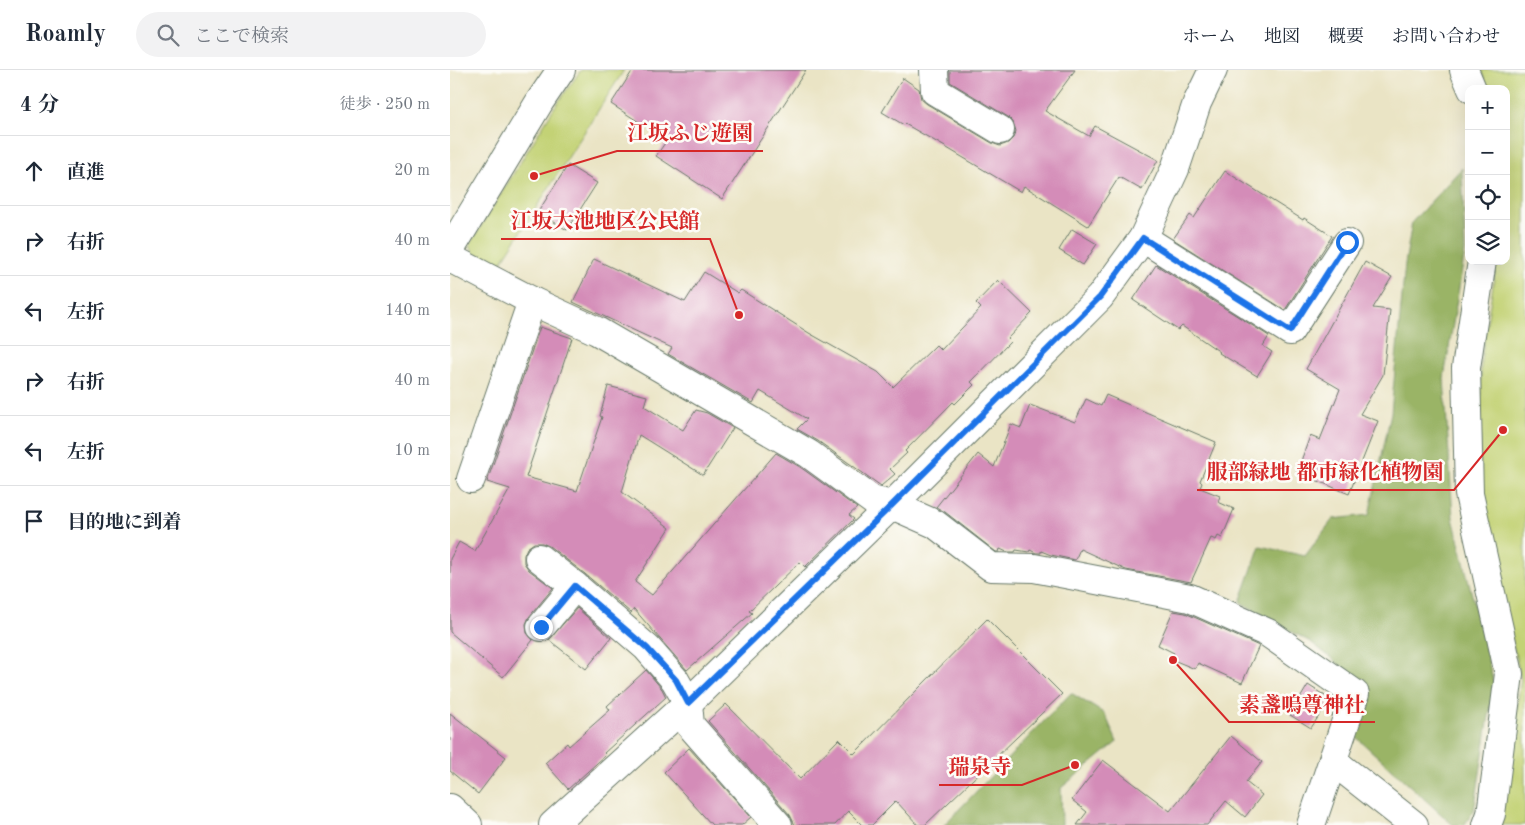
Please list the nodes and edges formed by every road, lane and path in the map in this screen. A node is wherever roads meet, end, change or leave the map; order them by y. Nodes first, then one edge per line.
1 (561, 70) edge
2 (934, 70) edge
3 (1213, 70) edge
4 (1464, 70) edge
5 (1470, 85) edge
6 (1000, 130) dead end
7 (1143, 238) junction
8 (1347, 242) dead end
9 (450, 250) edge
10 (450, 258) edge
11 (1481, 265) edge
12 (532, 301) junction
13 (471, 478) dead end
14 (892, 505) junction
15 (539, 558) dead end
16 (575, 586) junction
17 (541, 627) dead end
18 (688, 703) junction
19 (1333, 761) junction
20 (450, 808) edge
21 (468, 825) edge
22 (553, 825) edge
23 (778, 825) edge
24 (1311, 825) edge
25 (1414, 825) edge
26 (1487, 825) edge

1 - 9 street
2 - 6 street
3 - 7 street
4 - 5 street
7 - 8 street
7 - 14 street
10 - 12 street
11 - 26 street
12 - 13 street
12 - 14 street
14 - 18 street
14 - 19 street
15 - 16 street
16 - 17 street
16 - 18 street
18 - 22 street
18 - 23 street
19 - 24 street
19 - 25 street
20 - 21 street

